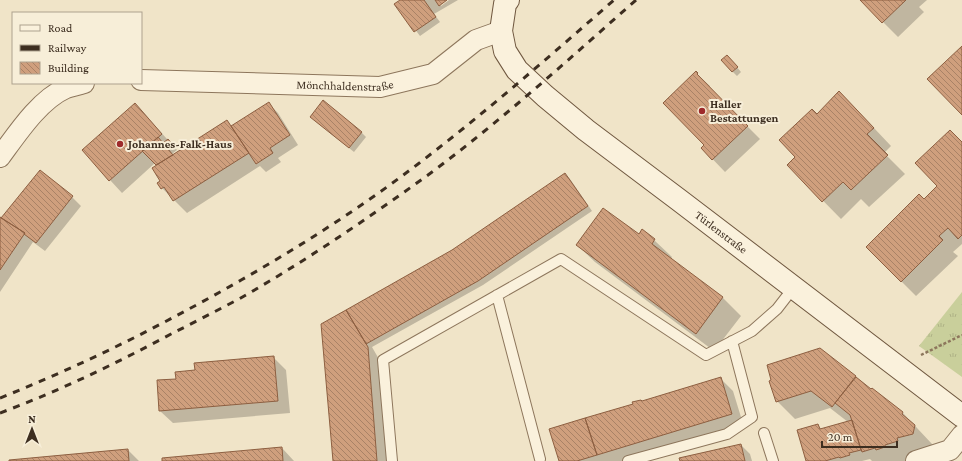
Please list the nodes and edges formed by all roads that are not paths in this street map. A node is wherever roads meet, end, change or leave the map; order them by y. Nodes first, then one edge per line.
1 (508, 0) edge
2 (501, 31) junction
3 (142, 80) edge
4 (81, 84) edge
5 (0, 157) edge
6 (794, 287) junction
7 (497, 295) junction
8 (732, 341) junction
9 (962, 416) edge
10 (764, 433) dead end
11 (962, 435) edge
12 (540, 459) dead end
13 (392, 461) edge
14 (628, 461) edge
15 (773, 461) edge
16 (916, 461) edge

1 - 2 street
2 - 3 street, Mönchhaldenstraße
2 - 6 street, Türlenstraße
4 - 5 street
6 - 8 lane
6 - 9 street, Türlenstraße
7 - 8 lane
7 - 12 lane
7 - 13 lane
8 - 14 lane
10 - 15 lane
11 - 16 street

